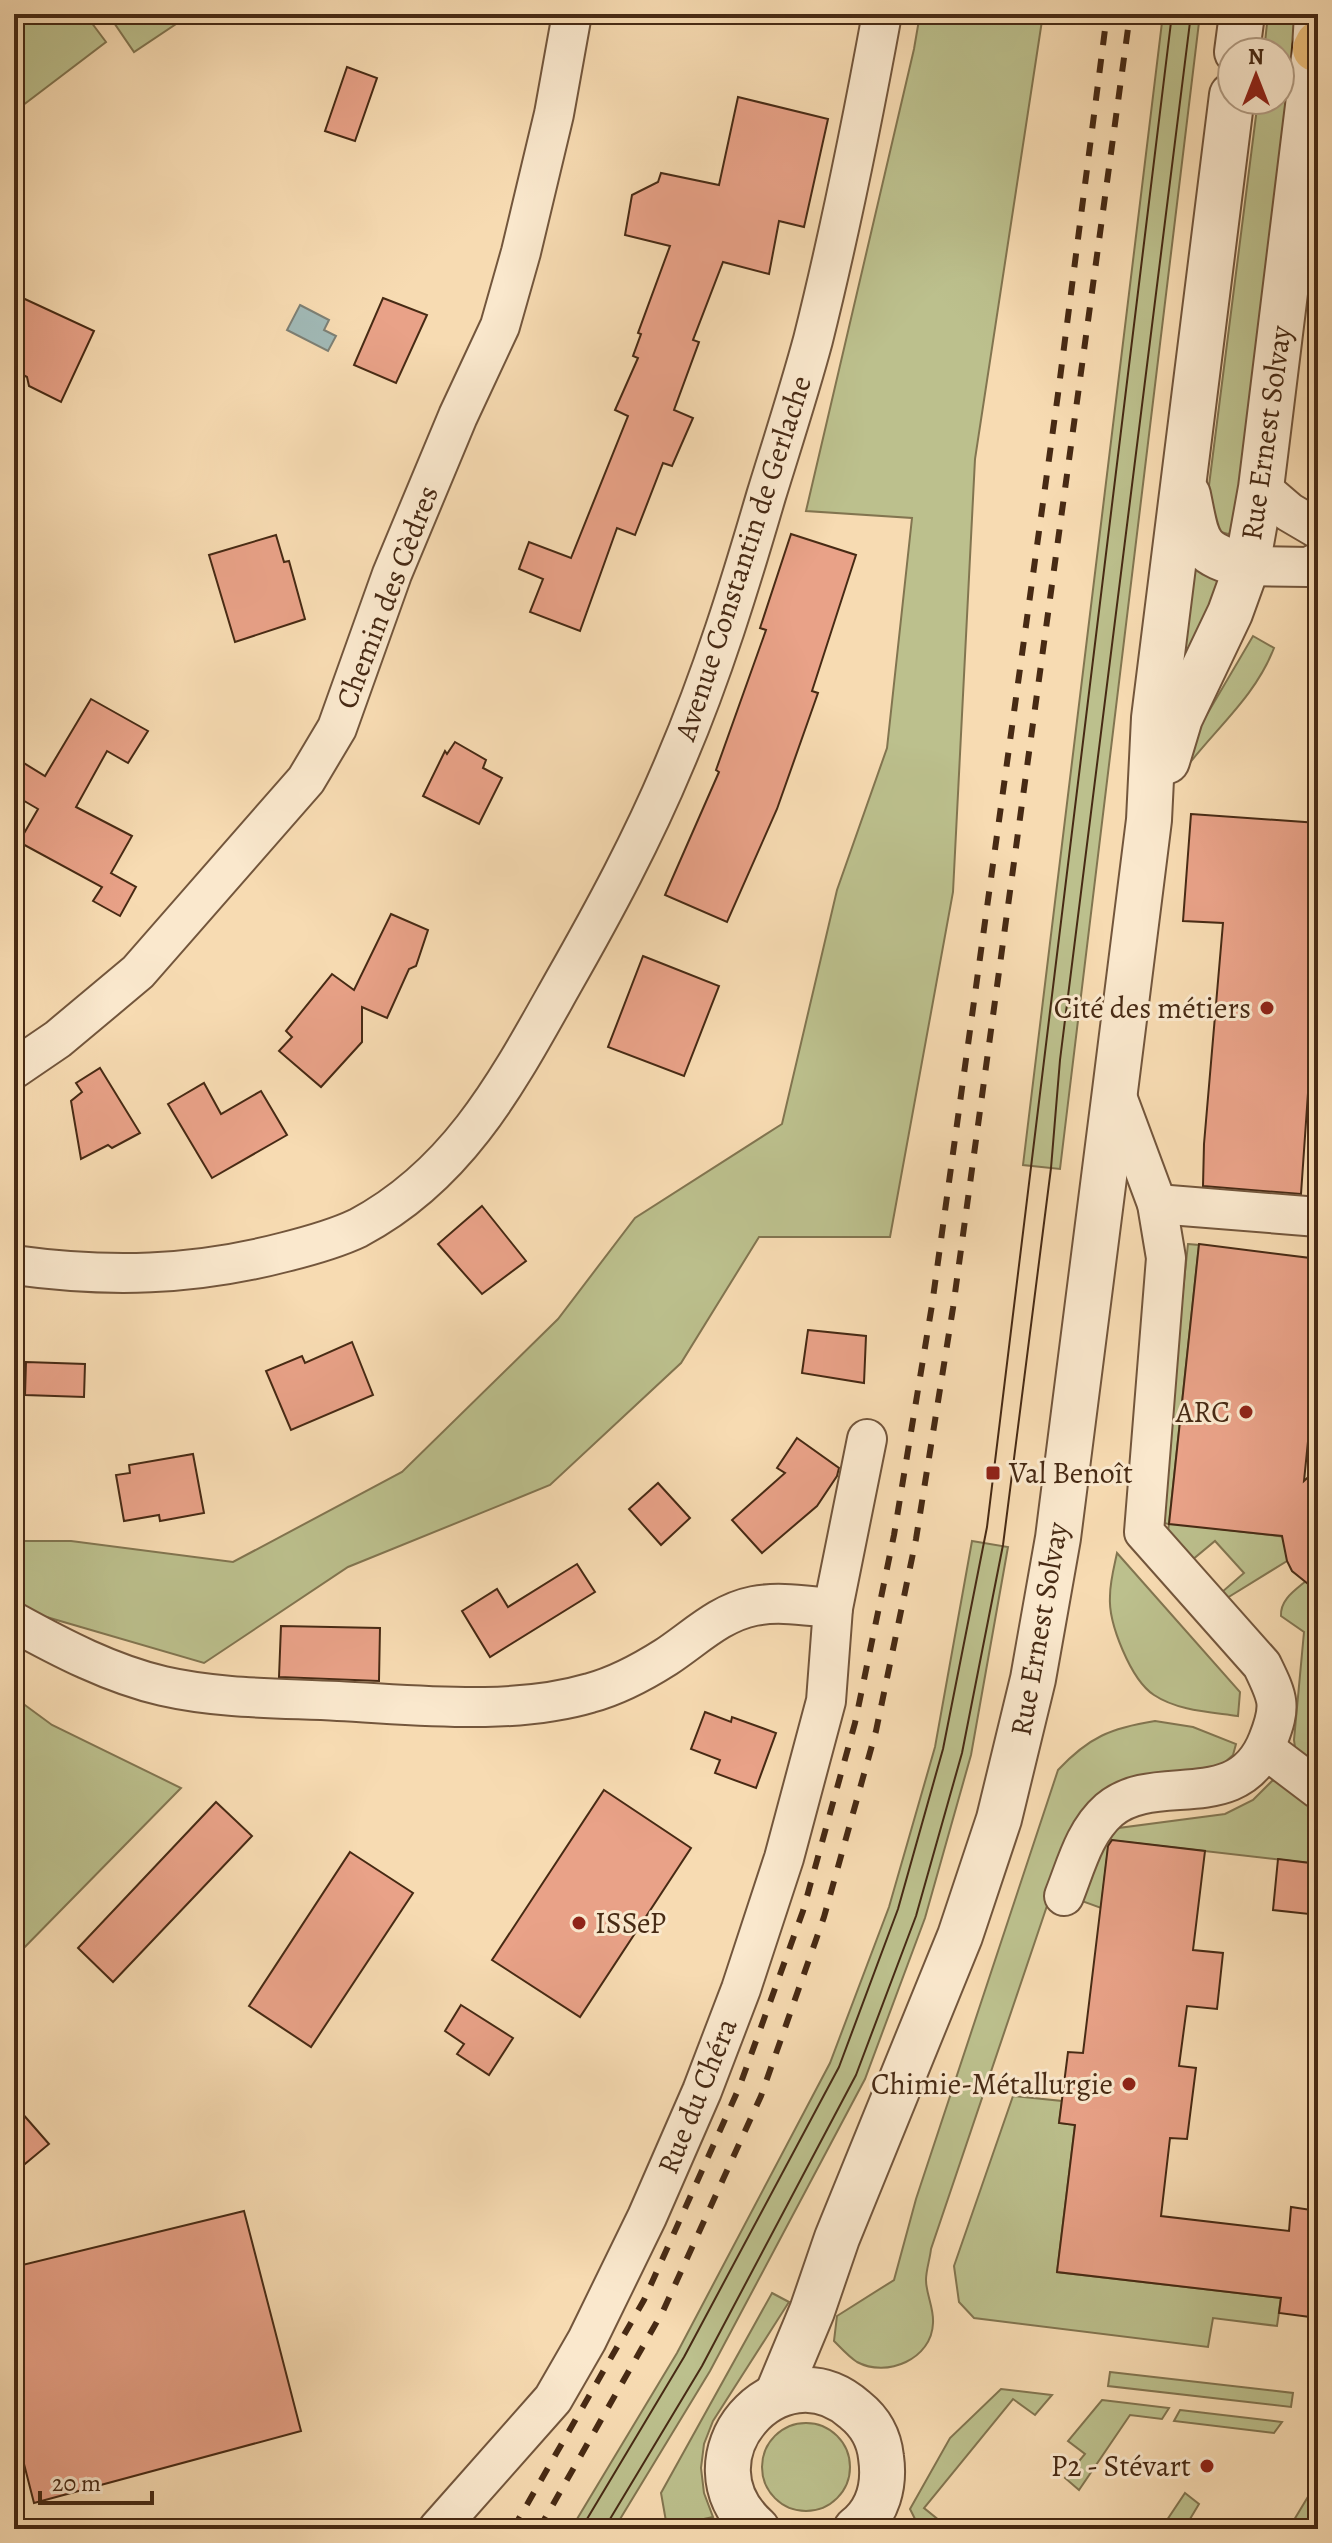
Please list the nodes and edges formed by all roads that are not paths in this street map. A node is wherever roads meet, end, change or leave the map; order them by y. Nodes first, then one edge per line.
1 (572, 14) edge
2 (882, 14) edge
3 (1242, 14) edge
4 (1316, 35) edge
5 (1239, 36) edge
6 (1229, 116) edge
7 (1184, 477) junction
8 (1261, 488) junction
9 (1318, 529) edge
10 (1318, 562) edge
11 (1247, 566) junction
12 (1149, 820) junction
13 (14, 1069) edge
14 (1115, 1091) junction
15 (1157, 1204) junction
16 (1318, 1217) edge
17 (14, 1265) edge
18 (867, 1439) dead end
19 (833, 1608) junction
20 (14, 1622) edge
21 (1265, 1749) junction
22 (1318, 1789) edge
23 (1064, 1896) dead end
24 (812, 2311) junction
25 (777, 2395) junction
26 (833, 2395) junction
27 (871, 2521) edge
28 (438, 2529) edge
29 (757, 2529) edge

1 - 13 street, Chemin des Cèdres
2 - 17 street, Avenue Constantin de Gerlache
3 - 5 street
4 - 8 street, Rue Ernest Solvay
6 - 7 street, Rue Ernest Solvay
7 - 11 street, Rue Ernest Solvay
7 - 12 street, Rue Ernest Solvay
8 - 9 street
8 - 11 street, Rue Ernest Solvay
10 - 11 street
11 - 12 street, Rue Ernest Solvay
12 - 14 street, Rue Ernest Solvay
14 - 15 street
14 - 24 street, Rue Ernest Solvay
15 - 16 street
15 - 21 street
18 - 19 street, Rue du Chéra
19 - 20 street
19 - 28 street, Rue du Chéra
21 - 22 street
21 - 23 street
24 - 25 street, Rue Ernest Solvay
24 - 26 street
25 - 26 street
25 - 29 street
26 - 27 street

